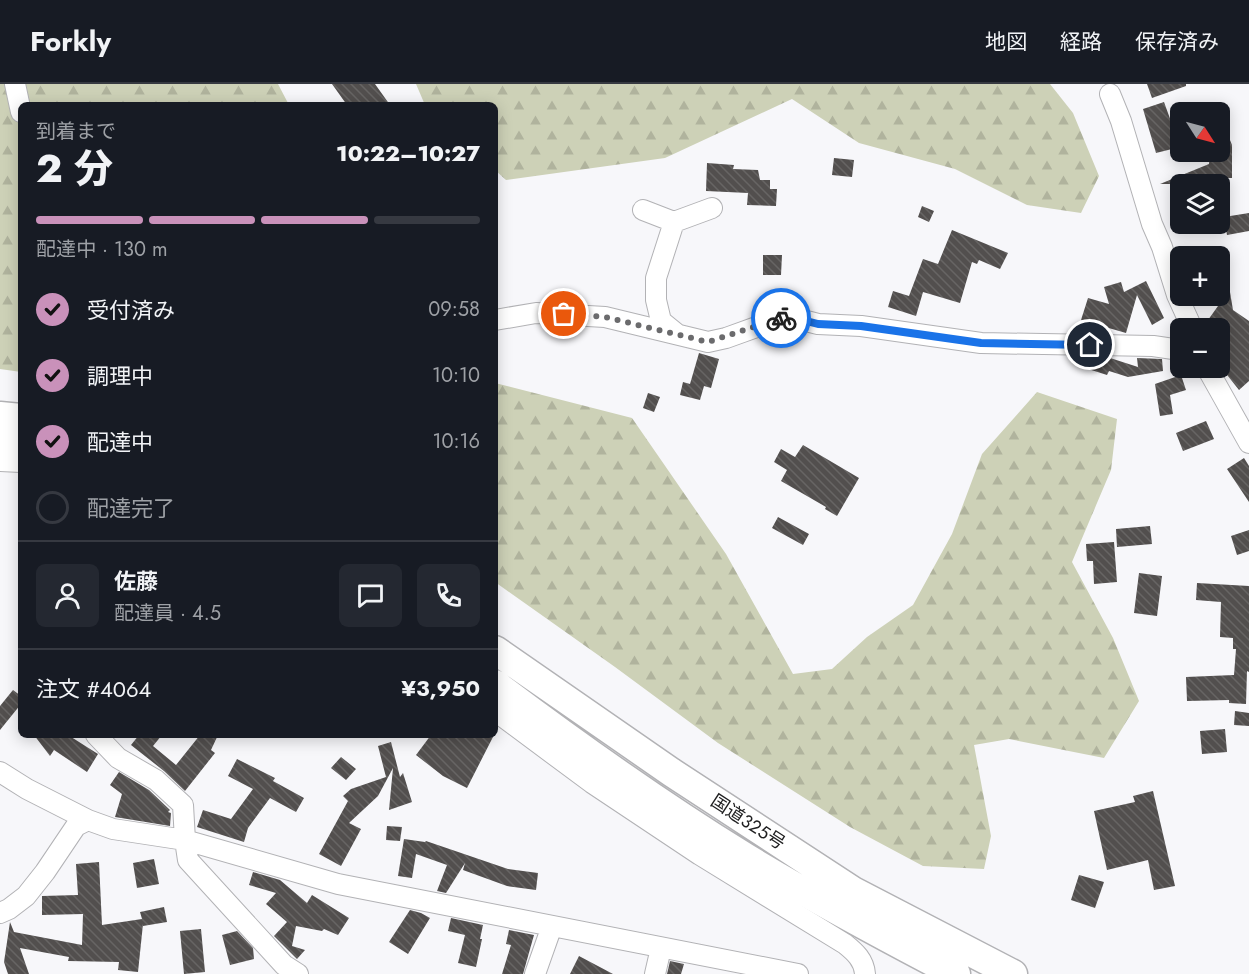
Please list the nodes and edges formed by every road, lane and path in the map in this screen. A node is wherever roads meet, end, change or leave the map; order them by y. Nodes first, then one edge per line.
1 (15, 84) edge
2 (1110, 94) dead end
3 (19, 102) edge
4 (712, 208) dead end
5 (644, 210) dead end
6 (674, 222) junction
7 (1188, 318) edge
8 (498, 319) edge
9 (679, 336) junction
10 (1170, 349) edge
11 (1213, 378) edge
12 (0, 416) edge
13 (18, 417) edge
14 (0, 438) edge
15 (18, 439) edge
16 (1249, 443) edge
17 (0, 461) edge
18 (18, 462) edge
19 (498, 652) edge
20 (498, 686) edge
21 (498, 713) edge
22 (99, 738) edge
23 (0, 772) edge
24 (88, 820) junction
25 (185, 840) junction
26 (0, 913) edge
27 (552, 926) junction
28 (661, 948) junction
29 (298, 974) edge
30 (535, 974) edge
31 (655, 974) edge
32 (798, 974) edge
33 (865, 974) edge
34 (956, 974) edge
35 (1013, 974) edge

1 - 3 street
2 - 7 street
4 - 6 street
5 - 6 street
6 - 9 street
8 - 9 street
9 - 10 street
11 - 16 street
12 - 13 highway
14 - 15 highway
17 - 18 street
19 - 35 highway, 国道325号
20 - 34 highway, 国道325号
21 - 33 street
22 - 25 street
23 - 24 street
24 - 25 street
24 - 26 street
25 - 27 street
25 - 29 street
27 - 28 street
27 - 30 street
28 - 31 street
28 - 32 street

